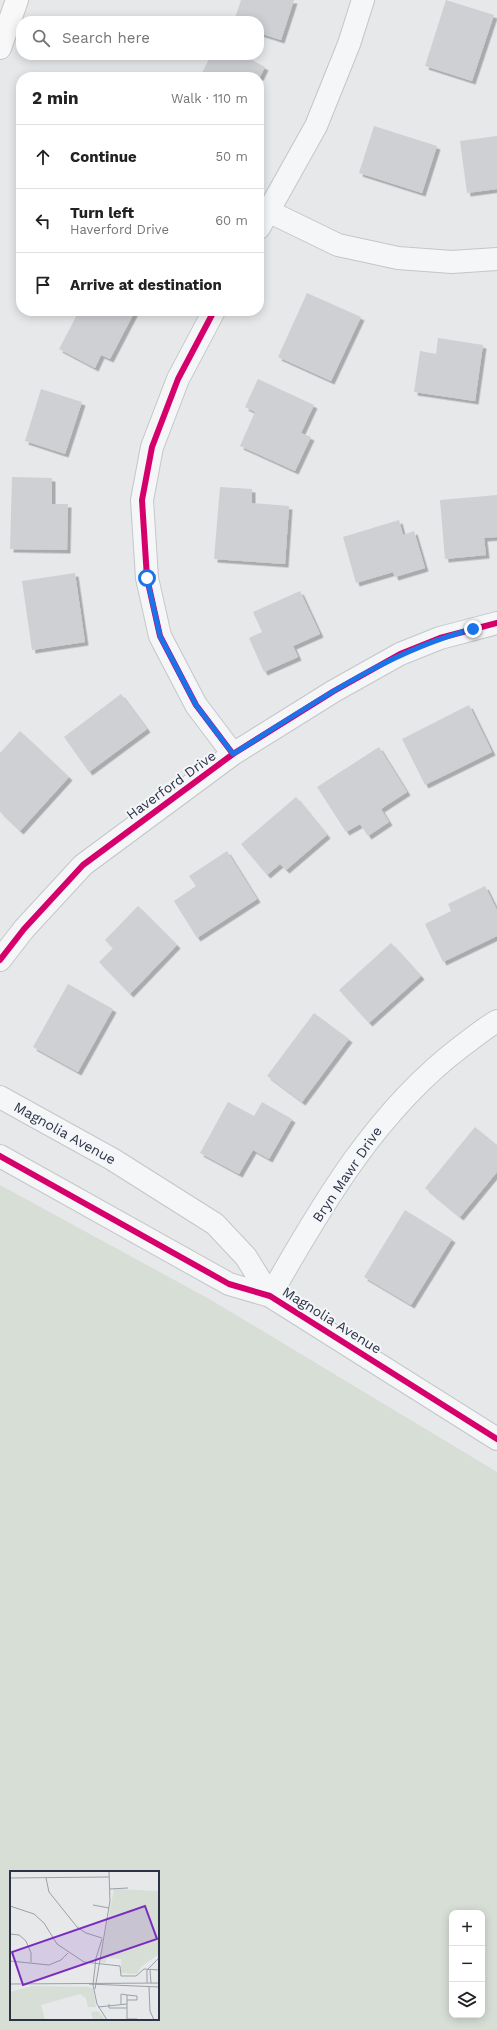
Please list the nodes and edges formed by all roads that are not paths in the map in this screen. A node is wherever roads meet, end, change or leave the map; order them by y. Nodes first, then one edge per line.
1 (17, 0) edge
2 (363, 0) edge
3 (0, 48) edge
4 (264, 220) edge
5 (497, 259) edge
6 (211, 316) edge
7 (497, 623) edge
8 (233, 754) junction
9 (0, 960) edge
10 (497, 1021) edge
11 (0, 1097) edge
12 (0, 1156) edge
13 (270, 1296) junction
14 (497, 1439) edge

1 - 3 main road
2 - 4 street
4 - 5 street
6 - 8 street
7 - 8 street, Haverford Drive
8 - 9 street, Haverford Drive
10 - 13 street, Bryn Mawr Drive
11 - 13 street, Magnolia Avenue
12 - 13 street, Magnolia Avenue
13 - 14 street, Magnolia Avenue

